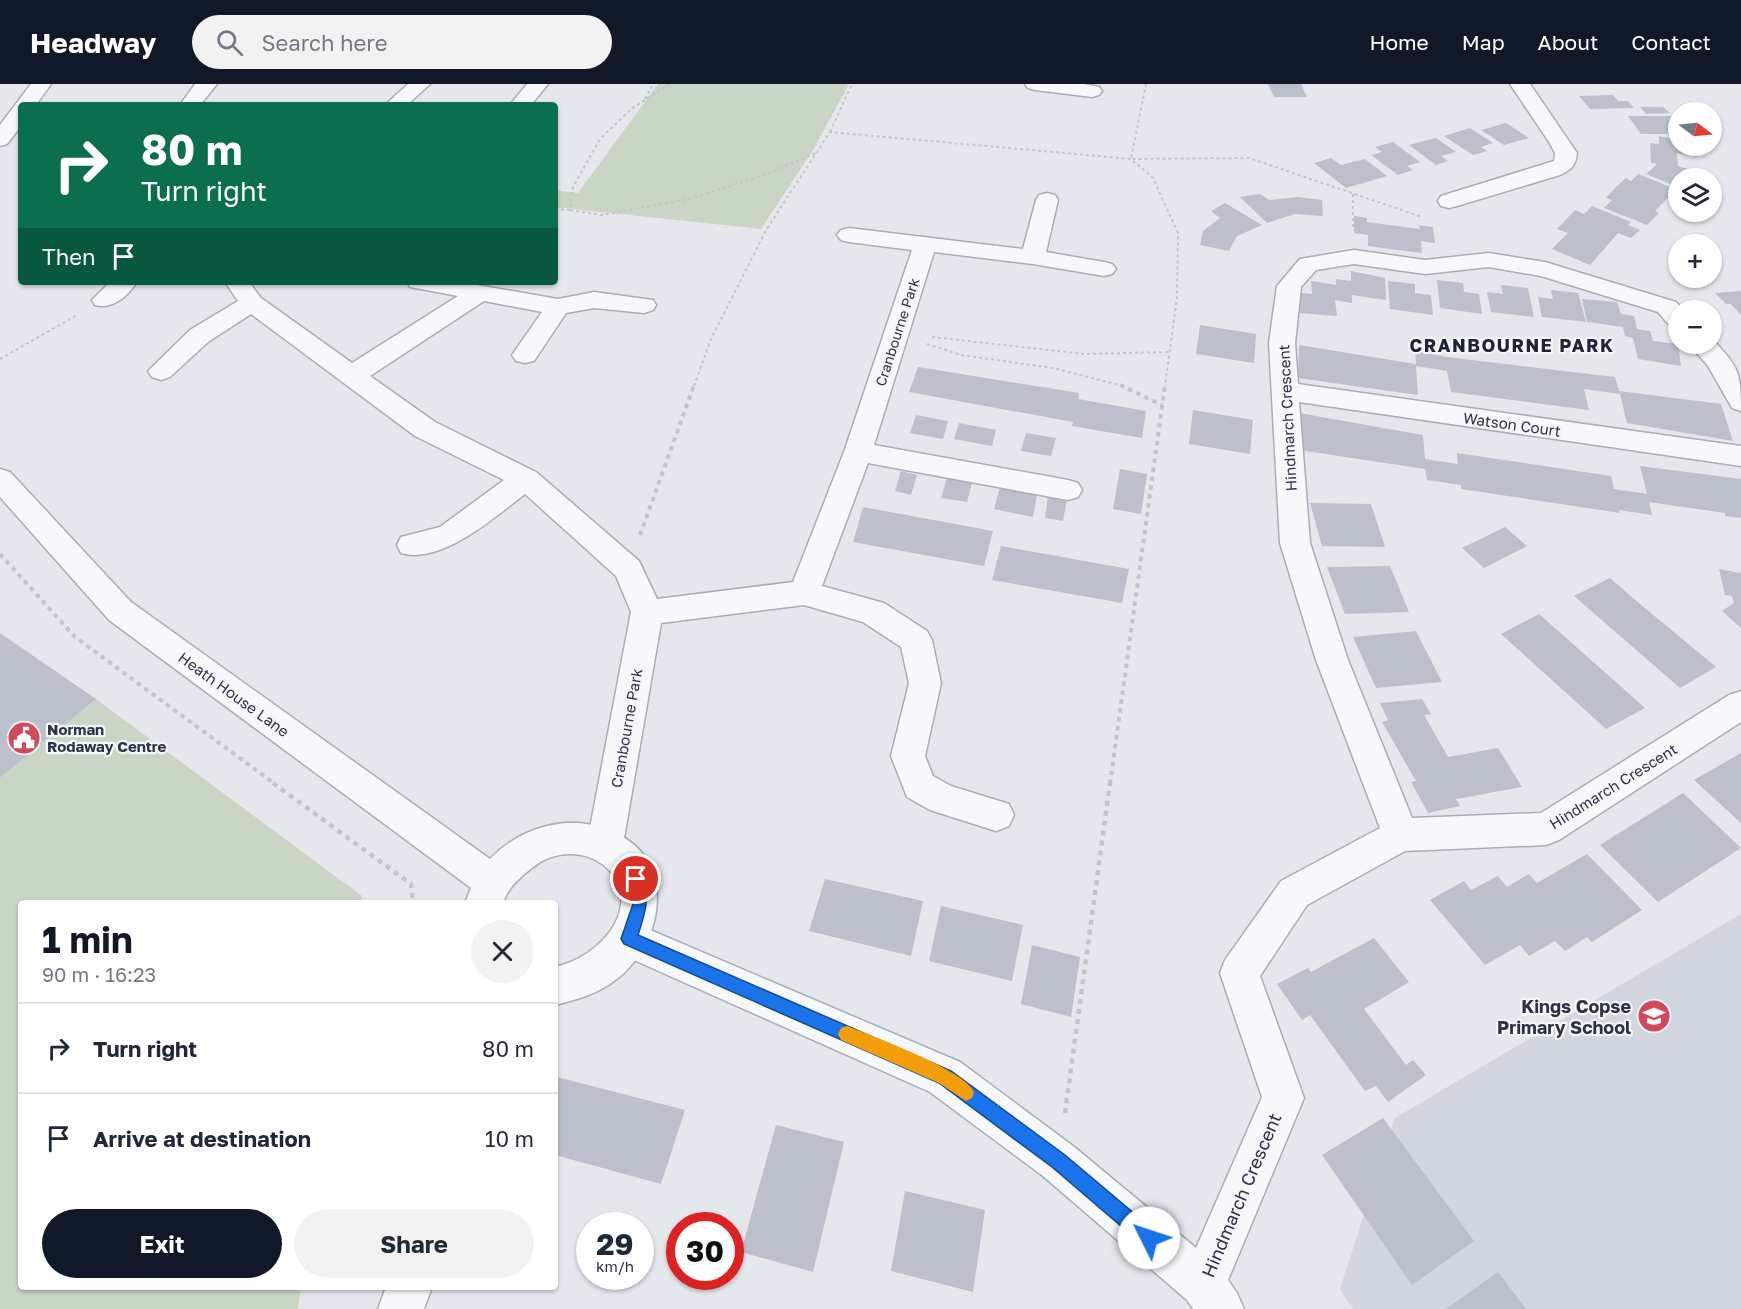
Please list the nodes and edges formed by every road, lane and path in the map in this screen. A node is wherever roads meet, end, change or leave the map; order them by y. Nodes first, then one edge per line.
1 (41, 84) edge
2 (207, 84) edge
3 (420, 84) edge
4 (538, 84) edge
5 (653, 84) edge
6 (670, 84) edge
7 (852, 84) edge
8 (1035, 84) edge
9 (1146, 84) edge
10 (1520, 84) edge
11 (1092, 91) dead end
12 (644, 101) junction
13 (28, 102) edge
14 (192, 102) edge
15 (406, 102) edge
16 (523, 102) edge
17 (18, 115) edge
18 (830, 132) dead end
19 (0, 140) edge
20 (817, 152) dead end
21 (1047, 200) dead end
22 (1449, 201) joint
23 (558, 209) edge
24 (570, 210) junction
25 (849, 235) dead end
26 (925, 245) junction
27 (1034, 257) junction
28 (1104, 269) dead end
29 (122, 285) edge
30 (436, 285) edge
31 (245, 293) edge
32 (480, 293) junction
33 (104, 300) joint
34 (644, 305) dead end
35 (558, 307) junction
36 (1668, 308) edge
37 (896, 334) junction
38 (1170, 352) dead end
39 (1711, 354) edge
40 (525, 355) dead end
41 (0, 359) edge
42 (161, 371) dead end
43 (351, 376) junction
44 (1284, 391) junction
45 (1741, 402) edge
46 (1162, 405) dead end
47 (858, 452) junction
48 (1741, 456) edge
49 (0, 479) edge
50 (526, 479) junction
51 (1068, 490) dead end
52 (449, 535) junction
53 (412, 545) dead end
54 (0, 554) edge
55 (439, 562) dead end
56 (804, 593) junction
57 (647, 612) junction
58 (1741, 705) edge
59 (996, 814) dead end
60 (1401, 835) junction
61 (605, 844) junction
62 (488, 893) edge
63 (413, 900) edge
64 (629, 939) junction
65 (558, 985) edge
66 (408, 1290) edge
67 (1212, 1297) edge
68 (401, 1309) edge

1 - 13 street
2 - 14 street
3 - 15 street
4 - 16 street
5 - 12 path
6 - 12 path
7 - 18 path
8 - 11 street
9 - 22 path
10 - 22 street
12 - 24 path
17 - 19 street
20 - 24 path
21 - 27 street
23 - 24 path
25 - 26 street
26 - 27 street
26 - 37 street, Cranbourne Park
27 - 28 street
29 - 33 street
30 - 32 street
31 - 42 street
31 - 43 street
32 - 35 street
32 - 43 street
33 - 41 path
34 - 35 street
35 - 40 street
36 - 44 street, Hindmarch Crescent
37 - 38 path
37 - 46 path
37 - 47 street, Cranbourne Park
39 - 45 street
43 - 50 street
44 - 48 street, Watson Court
44 - 60 street, Hindmarch Crescent
47 - 51 street
47 - 56 street, Cranbourne Park
49 - 62 street, Heath House Lane
50 - 52 street
50 - 57 street
52 - 53 street
52 - 55 street
54 - 63 path
56 - 57 street
56 - 59 street
57 - 61 street, Cranbourne Park
58 - 60 street, Hindmarch Crescent
60 - 67 street, Hindmarch Crescent
61 - 62 street
61 - 64 street
64 - 65 street
64 - 67 street
66 - 68 street

